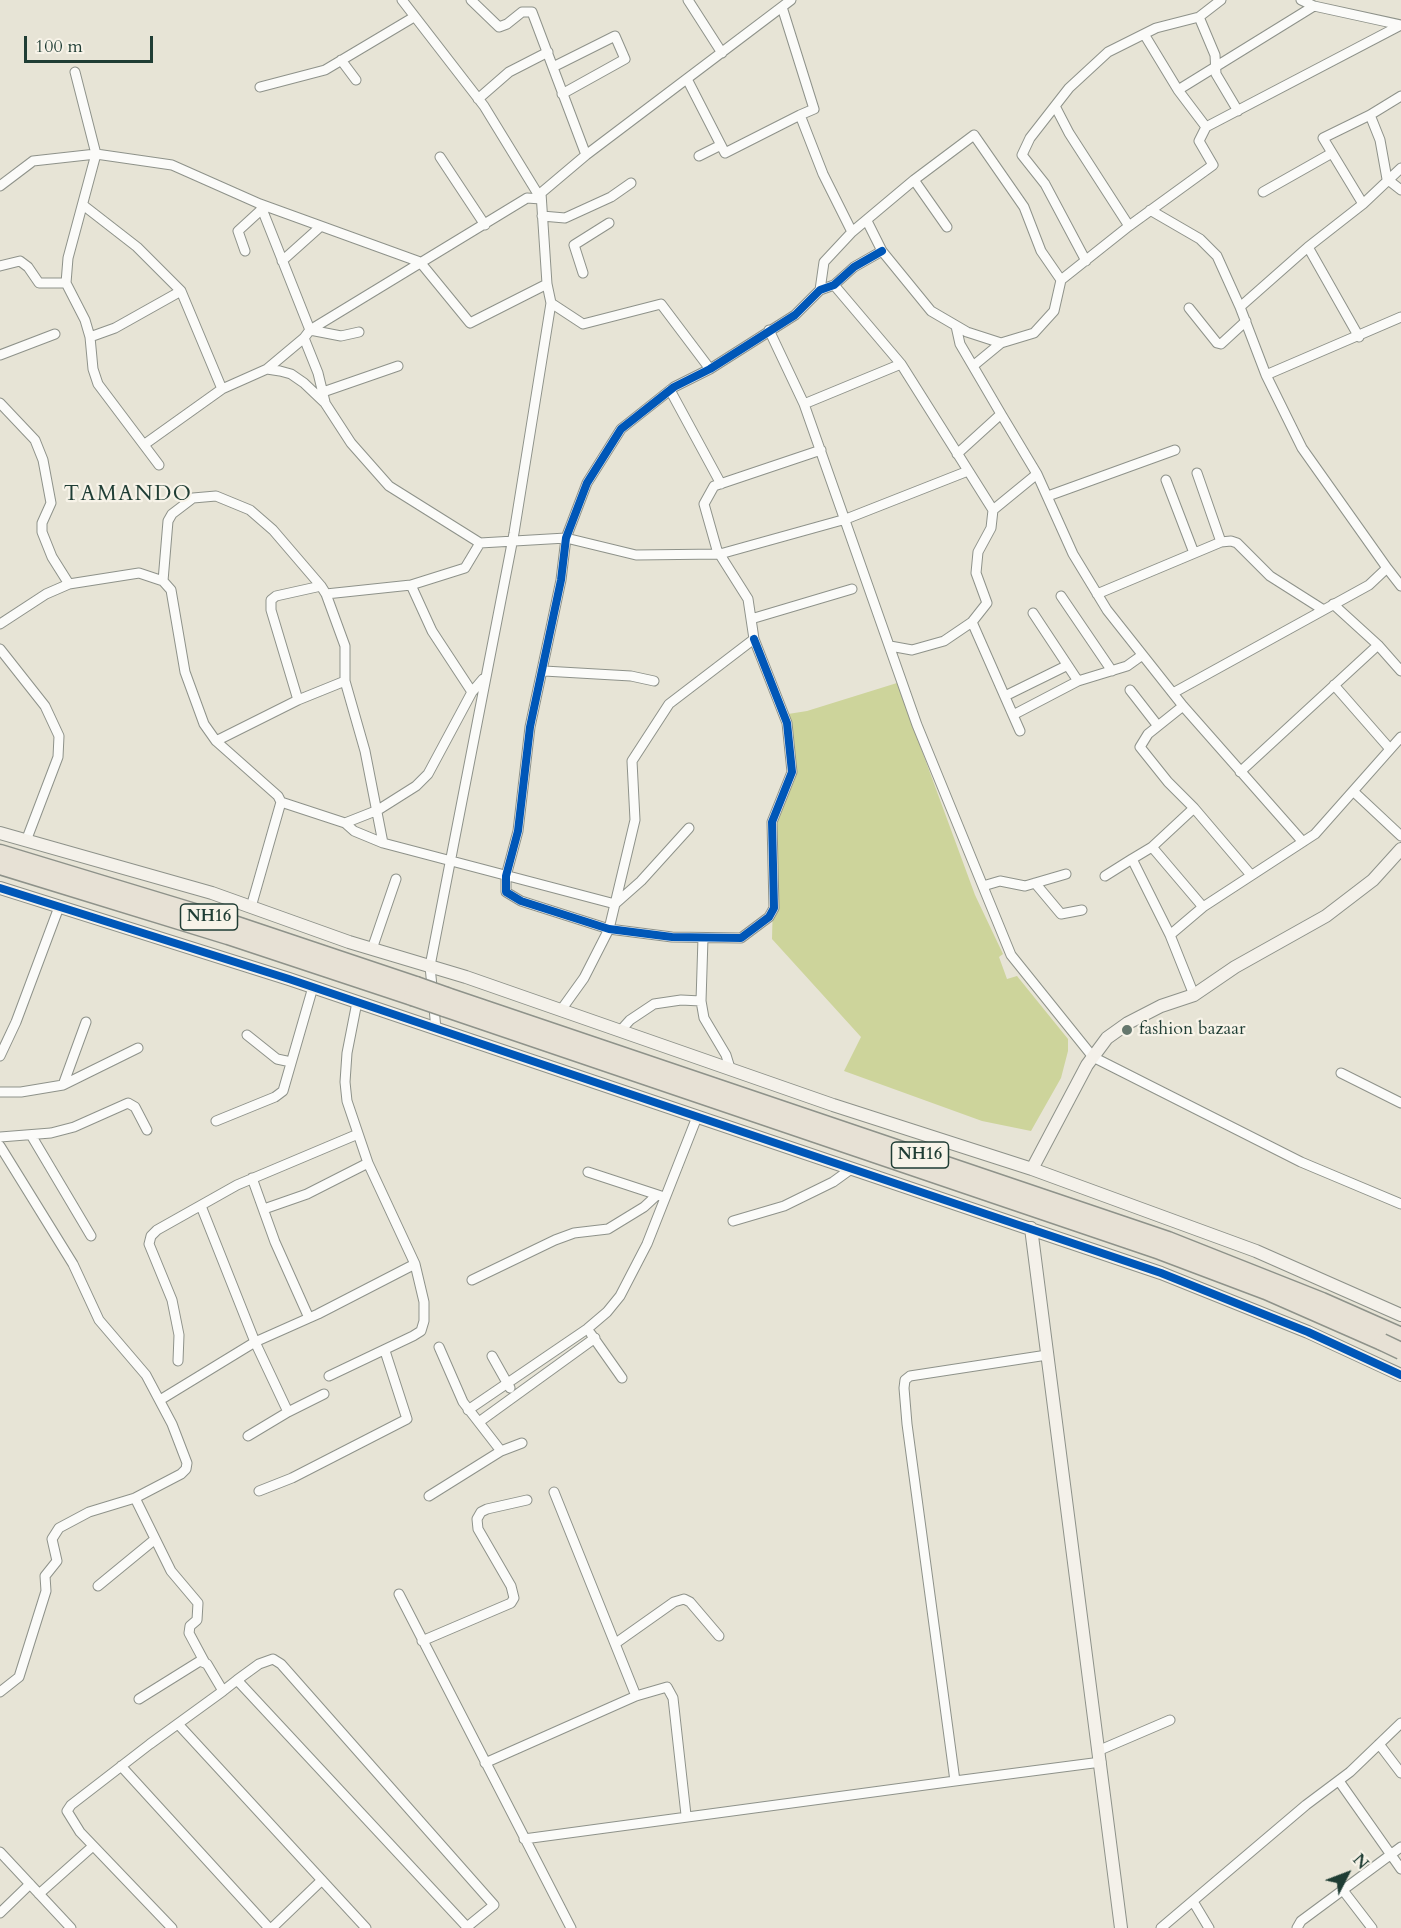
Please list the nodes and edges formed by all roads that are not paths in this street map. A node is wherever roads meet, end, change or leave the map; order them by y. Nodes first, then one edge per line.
1 (402, 0) edge
2 (471, 0) edge
3 (1221, 0) edge
4 (1301, 0) edge
5 (687, 1) edge
6 (786, 3) edge
7 (1314, 6) junction
8 (414, 17) junction
9 (1199, 17) junction
10 (1401, 25) edge
11 (1144, 34) junction
12 (548, 52) junction
13 (722, 52) junction
14 (341, 60) junction
15 (1215, 67) junction
16 (553, 68) junction
17 (75, 72) dead end
18 (687, 79) junction
19 (356, 80) dead end
20 (260, 87) dead end
21 (1178, 90) junction
22 (562, 94) junction
23 (1401, 96) edge
24 (478, 99) junction
25 (1055, 106) junction
26 (1238, 111) junction
27 (800, 115) junction
28 (1370, 115) junction
29 (1206, 127) junction
30 (722, 150) junction
31 (1332, 153) junction
32 (96, 154) junction
33 (586, 155) junction
34 (699, 156) dead end
35 (440, 157) dead end
36 (729, 164) dead end
37 (1401, 168) edge
38 (1387, 179) junction
39 (914, 180) junction
40 (631, 183) dead end
41 (0, 186) edge
42 (1401, 190) edge
43 (1263, 192) dead end
44 (541, 199) junction
45 (1363, 204) junction
46 (83, 205) junction
47 (261, 207) junction
48 (1150, 210) junction
49 (542, 216) junction
50 (867, 221) junction
51 (609, 223) dead end
52 (485, 225) junction
53 (1129, 226) junction
54 (320, 227) junction
55 (947, 227) dead end
56 (852, 232) junction
57 (1308, 247) junction
58 (882, 250) junction
59 (245, 251) dead end
60 (282, 261) junction
61 (1086, 261) junction
62 (420, 262) junction
63 (0, 266) edge
64 (583, 273) dead end
65 (1061, 280) junction
66 (66, 283) junction
67 (546, 284) junction
68 (834, 285) junction
69 (820, 290) junction
70 (181, 291) junction
71 (551, 303) junction
72 (1240, 307) junction
73 (1189, 308) dead end
74 (1401, 317) edge
75 (1246, 321) junction
76 (956, 326) junction
77 (769, 330) junction
78 (359, 332) dead end
79 (56, 334) dead end
80 (307, 334) junction
81 (90, 337) junction
82 (1359, 337) junction
83 (1001, 343) junction
84 (0, 355) edge
85 (901, 364) junction
86 (398, 366) dead end
87 (973, 366) junction
88 (267, 369) junction
89 (710, 369) junction
90 (1266, 375) junction
91 (222, 389) junction
92 (670, 390) junction
93 (323, 392) junction
94 (0, 403) edge
95 (325, 403) junction
96 (804, 404) junction
97 (1001, 414) junction
98 (145, 444) junction
99 (821, 450) junction
100 (1175, 450) dead end
101 (957, 454) junction
102 (159, 465) dead end
103 (968, 471) junction
104 (1197, 473) dead end
105 (1037, 474) junction
106 (1166, 480) dead end
107 (721, 484) junction
108 (1048, 496) junction
109 (993, 510) junction
110 (846, 519) junction
111 (566, 538) junction
112 (513, 540) junction
113 (1221, 542) junction
114 (480, 543) junction
115 (1194, 553) junction
116 (720, 554) junction
117 (1387, 568) junction
118 (163, 581) junction
119 (69, 584) junction
120 (411, 585) junction
121 (1401, 586) edge
122 (852, 589) dead end
123 (324, 590) junction
124 (1097, 594) junction
125 (1061, 596) dead end
126 (1333, 604) junction
127 (1322, 609) junction
128 (1033, 613) dead end
129 (751, 619) junction
130 (972, 622) junction
131 (0, 624) edge
132 (754, 639) junction
133 (1378, 645) junction
134 (890, 646) junction
135 (0, 650) edge
136 (1141, 656) junction
137 (1066, 666) junction
138 (544, 671) junction
139 (1112, 671) junction
140 (1401, 671) edge
141 (485, 677) junction
142 (345, 681) junction
143 (654, 681) dead end
144 (1078, 681) junction
145 (1334, 685) junction
146 (1130, 690) dead end
147 (472, 692) junction
148 (1173, 693) junction
149 (1005, 696) junction
150 (298, 700) junction
151 (1183, 706) junction
152 (1013, 715) junction
153 (1158, 726) junction
154 (1020, 731) dead end
155 (1401, 737) edge
156 (216, 741) junction
157 (1390, 750) junction
158 (1240, 772) junction
159 (1353, 791) junction
160 (281, 802) junction
161 (1194, 808) junction
162 (378, 810) junction
163 (345, 823) junction
164 (689, 828) dead end
165 (0, 833) edge
166 (1401, 836) edge
167 (27, 841) junction
168 (1302, 842) junction
169 (383, 843) junction
170 (1152, 847) junction
171 (1401, 849) edge
172 (0, 853) edge
173 (1132, 859) junction
174 (451, 860) junction
175 (0, 866) edge
176 (1065, 874) dead end
177 (1251, 875) junction
178 (506, 876) junction
179 (1105, 876) dead end
180 (396, 879) dead end
181 (1035, 883) junction
182 (983, 886) junction
183 (0, 888) edge
184 (615, 904) junction
185 (59, 907) junction
186 (251, 907) junction
187 (1203, 907) junction
188 (1082, 910) dead end
189 (609, 929) junction
190 (1170, 935) junction
191 (703, 938) junction
192 (372, 949) junction
193 (430, 966) junction
194 (313, 987) junction
195 (414, 991) junction
196 (1194, 995) junction
197 (701, 1001) junction
198 (357, 1002) junction
199 (561, 1010) junction
200 (86, 1022) dead end
201 (436, 1029) junction
202 (621, 1030) junction
203 (247, 1035) dead end
204 (138, 1048) dead end
205 (0, 1056) edge
206 (1093, 1057) junction
207 (291, 1062) junction
208 (730, 1068) junction
209 (1341, 1073) dead end
210 (63, 1085) junction
211 (0, 1092) edge
212 (1401, 1103) edge
213 (697, 1117) junction
214 (216, 1121) dead end
215 (147, 1130) dead end
216 (358, 1134) junction
217 (31, 1135) junction
218 (0, 1137) edge
219 (0, 1146) edge
220 (368, 1163) junction
221 (851, 1169) junction
222 (1032, 1169) junction
223 (588, 1172) dead end
224 (252, 1178) junction
225 (661, 1196) junction
226 (1401, 1204) edge
227 (201, 1206) junction
228 (264, 1209) junction
229 (733, 1221) dead end
230 (1031, 1228) junction
231 (91, 1236) dead end
232 (415, 1264) junction
233 (472, 1280) dead end
234 (1401, 1315) edge
235 (309, 1318) junction
236 (587, 1329) junction
237 (1390, 1336) edge
238 (595, 1338) junction
239 (255, 1342) junction
240 (439, 1347) dead end
241 (386, 1351) junction
242 (1401, 1351) edge
243 (1047, 1355) junction
244 (492, 1356) dead end
245 (178, 1361) dead end
246 (1401, 1375) edge
247 (329, 1376) dead end
248 (622, 1378) dead end
249 (506, 1383) junction
250 (324, 1394) dead end
251 (515, 1395) junction
252 (160, 1400) junction
253 (468, 1410) junction
254 (288, 1412) junction
255 (479, 1422) junction
256 (248, 1437) dead end
257 (522, 1443) dead end
258 (501, 1451) junction
259 (259, 1491) dead end
260 (554, 1492) dead end
261 (429, 1496) dead end
262 (135, 1498) junction
263 (527, 1500) dead end
264 (154, 1540) junction
265 (98, 1586) dead end
266 (399, 1594) dead end
267 (719, 1636) dead end
268 (422, 1641) junction
269 (616, 1643) junction
270 (204, 1661) junction
271 (237, 1680) junction
272 (223, 1691) junction
273 (0, 1692) edge
274 (636, 1696) junction
275 (139, 1700) dead end
276 (1170, 1720) dead end
277 (178, 1724) junction
278 (1400, 1725) edge
279 (1379, 1744) junction
280 (1100, 1756) junction
281 (485, 1763) junction
282 (121, 1766) junction
283 (1401, 1773) edge
284 (954, 1781) junction
285 (1339, 1781) junction
286 (686, 1815) junction
287 (524, 1839) junction
288 (93, 1846) junction
289 (1401, 1847) edge
290 (0, 1852) edge
291 (1390, 1854) junction
292 (1401, 1869) edge
293 (322, 1880) junction
294 (30, 1884) junction
295 (1342, 1889) junction
296 (39, 1894) junction
297 (1194, 1903) junction
298 (0, 1913) edge
299 (466, 1927) edge
300 (1164, 1927) edge
301 (71, 1928) edge
302 (172, 1928) edge
303 (271, 1928) edge
304 (366, 1928) edge
305 (571, 1928) edge
306 (1121, 1928) edge
307 (1209, 1928) edge
308 (1297, 1928) edge
309 (1372, 1928) edge

1 - 8 street
2 - 12 street
3 - 9 street
4 - 7 street
5 - 13 street
6 - 13 street
6 - 27 street
7 - 10 street
7 - 15 street
8 - 14 street
8 - 24 street
9 - 11 street
9 - 15 street
10 - 26 street
11 - 21 street
11 - 25 street
12 - 16 street
12 - 24 street
13 - 18 street
14 - 19 street
14 - 20 street
15 - 21 street
15 - 26 street
16 - 22 street
16 - 22 street
17 - 32 street
18 - 30 street
18 - 33 street
21 - 29 street
22 - 33 street
23 - 28 street
24 - 44 street
25 - 53 street
25 - 61 street
26 - 29 street
27 - 30 street
27 - 56 street
28 - 31 street
28 - 38 street
29 - 48 street
30 - 34 street
30 - 36 street
31 - 43 street
31 - 45 street
32 - 41 street
32 - 46 street
32 - 47 street
33 - 44 street
35 - 52 street
37 - 38 street
38 - 42 street
38 - 45 street
39 - 50 street
39 - 55 street
39 - 65 street
40 - 49 street
44 - 49 street
44 - 52 street
45 - 57 street
46 - 66 street
46 - 70 street
47 - 54 street
47 - 59 street
47 - 60 street
48 - 53 street
48 - 72 street
49 - 67 street
50 - 56 street
50 - 58 street
51 - 64 street
52 - 62 street
53 - 61 street
54 - 60 street
54 - 62 street
56 - 69 street
57 - 72 street
57 - 82 street
58 - 68 street
58 - 76 street
60 - 80 street
61 - 65 street
62 - 67 street
62 - 80 street
63 - 66 street
65 - 83 street
66 - 81 street
67 - 71 street
68 - 69 street
68 - 85 street
69 - 77 street
70 - 81 street
70 - 91 street
71 - 89 street
71 - 112 street
72 - 75 street
73 - 75 street
74 - 82 street
75 - 90 street
76 - 83 street
76 - 87 street
77 - 89 street
77 - 96 street
78 - 80 street
79 - 84 street
80 - 88 street
80 - 93 street
81 - 98 street
82 - 90 street
83 - 87 street
85 - 96 street
85 - 101 street
86 - 93 street
87 - 97 street
88 - 91 street
88 - 95 street
89 - 92 street
90 - 117 street
91 - 98 street
92 - 107 street
92 - 111 street
93 - 95 street
94 - 119 street
95 - 114 street
96 - 99 street
97 - 101 street
97 - 105 street
98 - 102 street
99 - 107 street
99 - 110 street
100 - 108 street
101 - 103 street
103 - 109 street
103 - 110 street
104 - 113 street
105 - 108 street
105 - 109 street
106 - 115 street
107 - 116 street
108 - 124 street
109 - 130 street
110 - 116 street
110 - 134 street
111 - 112 street
111 - 116 street
111 - 138 street
112 - 114 street
112 - 141 street
113 - 115 street
113 - 127 street
114 - 120 street
115 - 124 street
116 - 129 street
117 - 121 street
117 - 126 street
118 - 119 street
118 - 123 street
118 - 156 street
119 - 131 street
120 - 123 street
120 - 147 street
122 - 129 street
123 - 142 street
123 - 150 street
124 - 136 street
125 - 139 street
126 - 127 street
126 - 133 street
127 - 148 street
128 - 137 street
129 - 132 street
130 - 134 street
130 - 149 street
132 - 184 street
132 - 191 street
133 - 140 street
133 - 145 street
134 - 182 street
135 - 167 street
136 - 139 street
136 - 148 street
137 - 144 street
137 - 149 street
138 - 143 street
138 - 178 street
139 - 144 street
141 - 147 street
141 - 174 street
142 - 150 street
142 - 162 street
144 - 152 street
145 - 157 street
145 - 158 street
146 - 153 street
147 - 162 street
148 - 151 street
149 - 152 street
150 - 156 street
151 - 153 street
151 - 158 street
152 - 154 street
153 - 161 street
155 - 157 street
156 - 160 street
157 - 159 street
158 - 168 street
159 - 166 street
159 - 168 street
160 - 163 street
160 - 186 street
161 - 170 street
161 - 177 street
162 - 163 street
162 - 169 street
163 - 169 street
164 - 184 street
165 - 167 street
167 - 186 street
168 - 177 street
169 - 174 street
170 - 173 street
170 - 187 street
171 - 196 street
172 - 195 highway, NH16
173 - 179 street
173 - 190 street
174 - 178 street
174 - 193 street
175 - 195 highway, NH16
176 - 181 street
177 - 187 street
178 - 184 street
178 - 189 street
180 - 192 street
181 - 182 street
181 - 188 street
182 - 206 street
183 - 185 street
184 - 189 street
185 - 194 street
185 - 205 street
186 - 192 street
187 - 190 street
189 - 191 street
189 - 199 street
190 - 196 street
191 - 197 street
192 - 193 street
193 - 199 street
193 - 201 street
194 - 198 street
194 - 207 street
195 - 237 highway, NH16, bridge
196 - 206 street
197 - 202 street
197 - 208 street
198 - 201 street
198 - 216 street
199 - 202 street
200 - 210 street
201 - 213 street
202 - 208 street
203 - 207 street
204 - 210 street
206 - 222 street
206 - 226 street
207 - 214 street
208 - 222 street
209 - 212 street
210 - 211 street
213 - 221 street
213 - 225 street
215 - 217 street
216 - 220 street
216 - 224 street
217 - 218 street
217 - 231 street
219 - 252 street
220 - 228 street
220 - 232 street
221 - 229 street
221 - 230 street
222 - 234 street
223 - 225 street
224 - 227 street
224 - 228 street
225 - 233 street
225 - 236 street
227 - 239 street
227 - 245 street
228 - 235 street
230 - 243 street
230 - 246 street
232 - 235 street
232 - 241 street
235 - 239 street
236 - 238 street
236 - 249 street
237 - 242 highway, NH16, bridge
238 - 248 street
238 - 251 street
239 - 252 street
239 - 254 street
240 - 253 street
241 - 247 street
241 - 259 street
243 - 280 street
243 - 284 street
244 - 249 street
249 - 251 street
249 - 253 street
250 - 254 street
251 - 255 street
252 - 262 street
253 - 255 street
254 - 256 street
255 - 258 street
257 - 258 street
258 - 261 street
260 - 269 street
262 - 264 street
262 - 273 street
263 - 268 street
264 - 265 street
264 - 270 street
266 - 268 street
267 - 269 street
268 - 281 street
269 - 274 street
270 - 272 street
270 - 275 street
271 - 272 street
271 - 299 street
271 - 299 street
272 - 277 street
274 - 281 street
274 - 286 street
276 - 280 street
277 - 282 street
277 - 293 street
278 - 279 street
279 - 283 street
279 - 285 street
280 - 284 street
280 - 306 street
281 - 287 street
282 - 288 street
282 - 303 street
284 - 286 street
285 - 291 street
285 - 297 street
286 - 287 street
287 - 305 street
288 - 296 street
288 - 302 street
289 - 291 street
290 - 294 street
291 - 292 street
291 - 295 street
293 - 303 street
293 - 304 street
294 - 296 street
294 - 298 street
295 - 308 street
295 - 309 street
296 - 301 street
297 - 300 street
297 - 307 street

